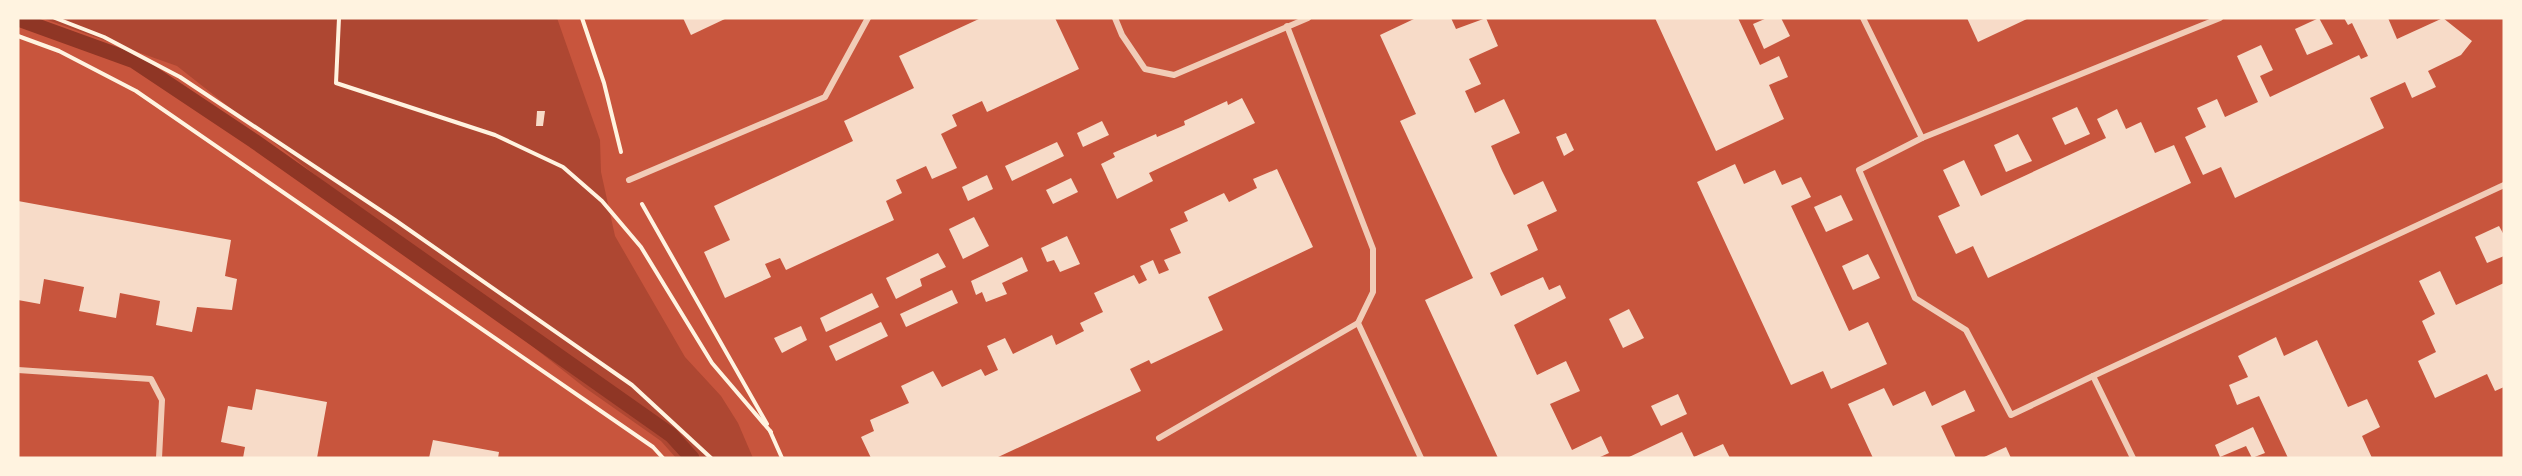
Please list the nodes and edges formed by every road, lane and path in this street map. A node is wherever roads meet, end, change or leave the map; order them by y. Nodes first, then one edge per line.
1 (55, 18) edge
2 (339, 18) edge
3 (582, 18) edge
4 (868, 18) edge
5 (1115, 18) edge
6 (1308, 18) edge
7 (1863, 18) edge
8 (2220, 18) edge
9 (1287, 26) junction
10 (18, 36) edge
11 (1922, 138) junction
12 (629, 180) junction
13 (2504, 185) edge
14 (1358, 322) junction
15 (18, 370) edge
16 (2093, 376) junction
17 (771, 432) junction
18 (1159, 438) dead end
19 (159, 458) edge
20 (663, 458) edge
21 (711, 458) edge
22 (782, 458) edge
23 (1421, 458) edge
24 (2133, 458) edge

1 - 21 path
2 - 17 path
3 - 12 path
4 - 12 street
5 - 9 street
6 - 9 street
7 - 11 street
8 - 11 street
9 - 14 street
10 - 20 path
11 - 16 street
12 - 17 path
13 - 16 street
14 - 18 street
14 - 23 street
15 - 19 street
16 - 24 street
17 - 22 path

